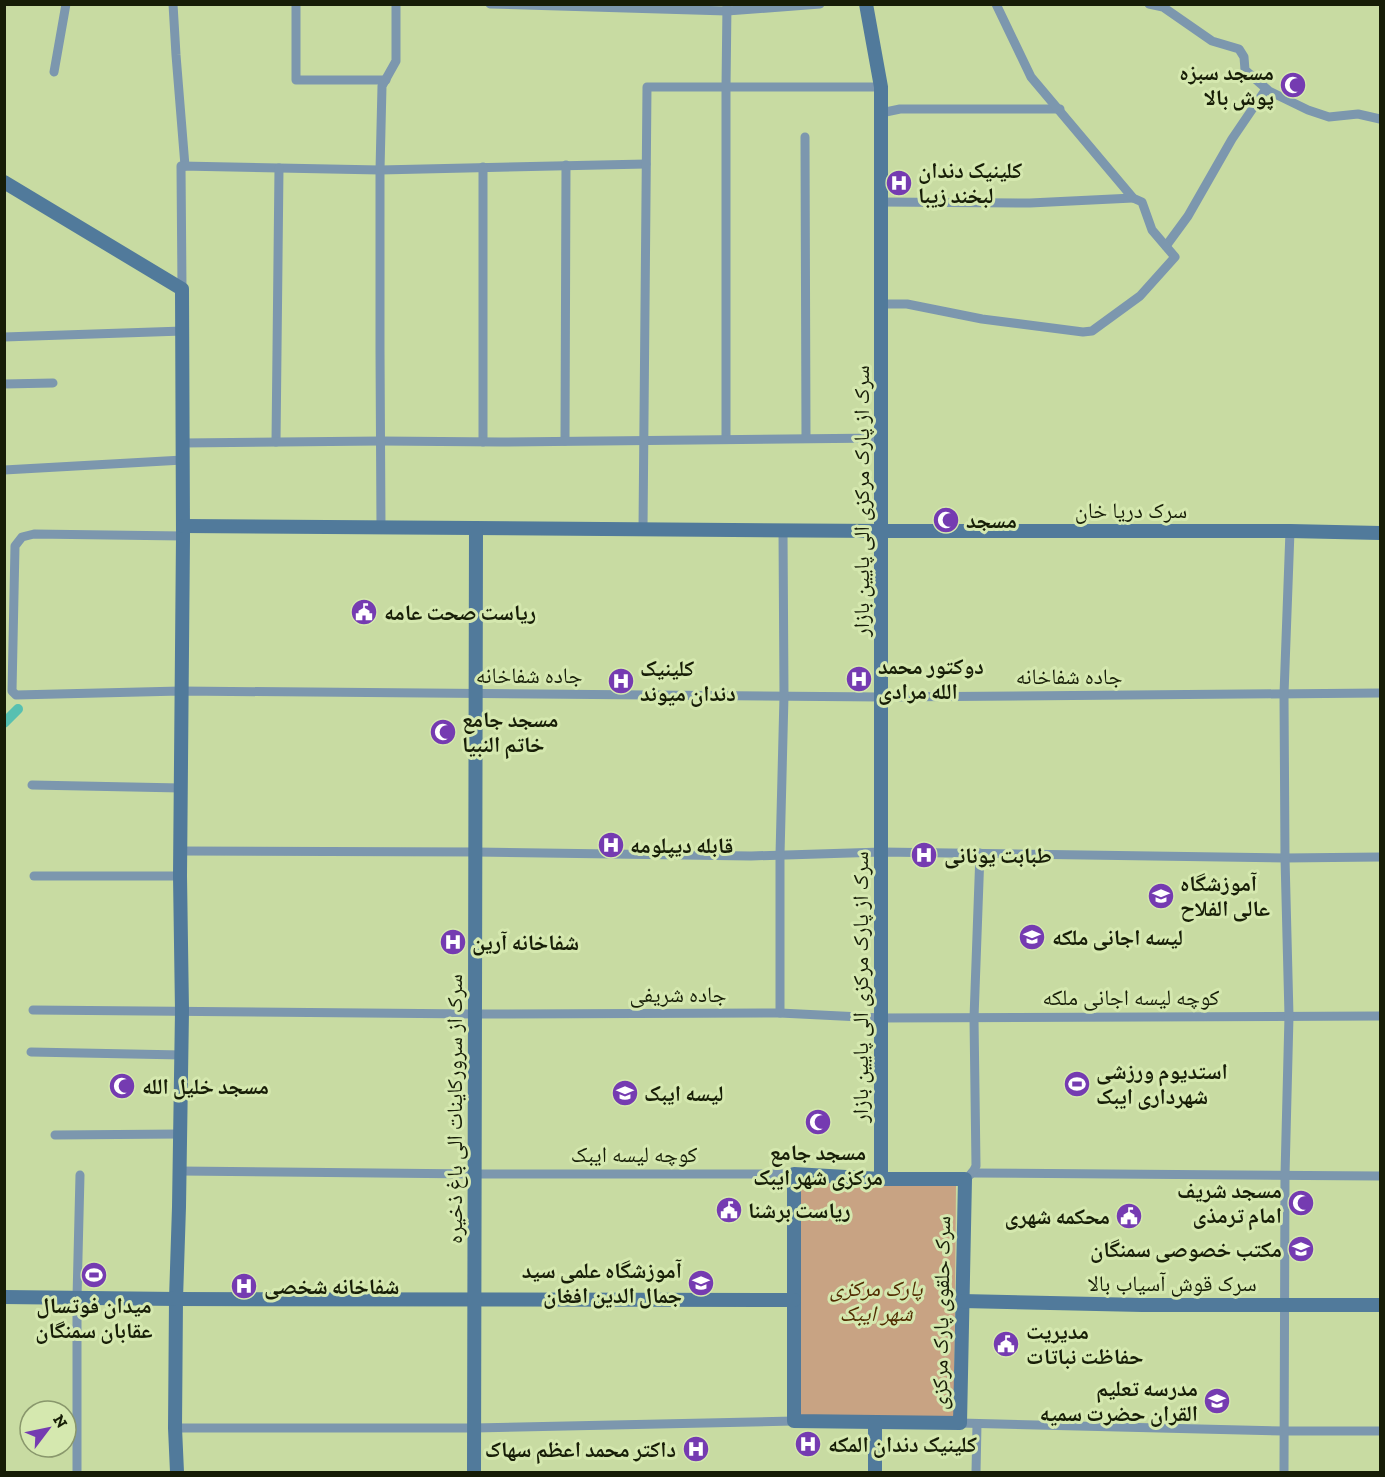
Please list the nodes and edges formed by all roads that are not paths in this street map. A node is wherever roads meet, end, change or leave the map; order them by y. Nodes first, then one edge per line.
1 (66, 4) edge
2 (173, 4) edge
3 (296, 4) edge
4 (396, 4) edge
5 (490, 4) edge
6 (820, 4) edge
7 (866, 4) edge
8 (996, 4) edge
9 (1149, 4) edge
10 (567, 6) edge
11 (646, 7) edge
12 (727, 8) edge
13 (54, 72) dead end
14 (386, 80) junction
15 (726, 87) junction
16 (881, 87) junction
17 (1266, 89) junction
18 (1060, 109) junction
19 (881, 113) junction
20 (1380, 119) edge
21 (805, 136) dead end
22 (646, 164) junction
23 (566, 165) junction
24 (185, 166) junction
25 (483, 167) junction
26 (279, 168) junction
27 (380, 170) junction
28 (4, 182) edge
29 (1133, 198) junction
30 (881, 202) junction
31 (1166, 246) junction
32 (183, 289) junction
33 (882, 304) junction
34 (183, 331) junction
35 (4, 337) edge
36 (53, 383) dead end
37 (4, 384) edge
38 (806, 438) junction
39 (882, 438) junction
40 (726, 439) junction
41 (644, 440) junction
42 (381, 441) junction
43 (565, 441) junction
44 (276, 442) junction
45 (483, 442) junction
46 (183, 443) junction
47 (183, 460) junction
48 (4, 470) edge
49 (381, 528) junction
50 (476, 529) junction
51 (644, 529) junction
52 (183, 531) junction
53 (783, 531) junction
54 (882, 531) junction
55 (1290, 531) junction
56 (1380, 533) edge
57 (9, 649) edge
58 (181, 692) junction
59 (1380, 693) edge
60 (476, 694) junction
61 (1284, 694) junction
62 (784, 696) junction
63 (882, 697) junction
64 (32, 785) dead end
65 (181, 788) junction
66 (181, 851) junction
67 (476, 852) junction
68 (882, 852) junction
69 (980, 853) junction
70 (780, 855) junction
71 (1380, 857) edge
72 (1285, 858) junction
73 (33, 876) dead end
74 (180, 876) junction
75 (33, 1010) dead end
76 (183, 1011) junction
77 (780, 1013) junction
78 (475, 1014) junction
79 (1289, 1016) junction
80 (1380, 1016) edge
81 (881, 1018) junction
82 (974, 1018) junction
83 (31, 1052) dead end
84 (182, 1055) junction
85 (180, 1134) junction
86 (56, 1135) dead end
87 (180, 1170) junction
88 (80, 1174) dead end
89 (475, 1174) junction
90 (794, 1174) junction
91 (1285, 1175) junction
92 (968, 1176) junction
93 (1380, 1176) edge
94 (881, 1179) junction
95 (4, 1297) edge
96 (77, 1298) junction
97 (176, 1299) junction
98 (474, 1299) junction
99 (794, 1300) junction
100 (962, 1301) junction
101 (1284, 1305) junction
102 (1380, 1305) edge
103 (794, 1421) junction
104 (875, 1422) junction
105 (960, 1424) junction
106 (977, 1424) junction
107 (175, 1428) junction
108 (474, 1428) junction
109 (1284, 1431) junction
110 (1380, 1431) edge
111 (77, 1473) edge
112 (177, 1473) edge
113 (474, 1473) edge
114 (875, 1473) edge
115 (976, 1473) edge
116 (1284, 1473) edge

1 - 13 street
2 - 24 street
3 - 14 street
4 - 14 street
5 - 10 street
6 - 12 street
7 - 16 street, سرک از پارک مرکزی الی پایین بازار
8 - 18 street
9 - 17 street
10 - 11 street
11 - 12 street
12 - 15 street
14 - 27 street
15 - 16 street
15 - 22 street
15 - 40 street
16 - 19 street, سرک از پارک مرکزی الی پایین بازار
17 - 20 street
17 - 31 street
18 - 19 street
18 - 29 street
19 - 30 street, سرک از پارک مرکزی الی پایین بازار
21 - 38 street
22 - 23 street
22 - 41 street
23 - 25 street
23 - 43 street
24 - 26 street
24 - 32 street
25 - 27 street
25 - 45 street
26 - 27 street
26 - 44 street
27 - 42 street
28 - 32 street
29 - 30 street
29 - 31 street
30 - 33 street, سرک از پارک مرکزی الی پایین بازار
31 - 33 street
32 - 34 street
33 - 39 street, سرک از پارک مرکزی الی پایین بازار
34 - 35 street
34 - 46 street
36 - 37 street
38 - 39 street
38 - 40 street
39 - 54 street, سرک از پارک مرکزی الی پایین بازار
40 - 41 street
41 - 43 street
41 - 51 street
42 - 44 street
42 - 45 street
42 - 49 street
43 - 45 street
44 - 46 street
46 - 47 street
47 - 48 street
47 - 52 street
49 - 50 street, سرک دریا خان
49 - 52 street, سرک دریا خان
50 - 51 street, سرک دریا خان
50 - 60 street, سرک از سرورکاینات الی باغ ذخیره
51 - 53 street, سرک دریا خان
52 - 57 street
52 - 58 street
53 - 54 street, سرک دریا خان
53 - 62 street
54 - 55 street, سرک دریا خان
54 - 63 street, سرک از پارک مرکزی الی پایین بازار
55 - 56 street, سرک دریا خان
55 - 61 street
57 - 58 street, جاده شفاخانه
58 - 60 street, جاده شفاخانه
58 - 65 street
59 - 61 street, جاده شفاخانه
60 - 62 street, جاده شفاخانه
60 - 67 street, سرک از سرورکاینات الی باغ ذخیره
61 - 63 street, جاده شفاخانه
61 - 72 street
62 - 63 street, جاده شفاخانه
62 - 70 street
63 - 68 street, سرک از پارک مرکزی الی پایین بازار
64 - 65 street
65 - 66 street
66 - 67 street
66 - 74 street
67 - 70 street
67 - 78 street, سرک از سرورکاینات الی باغ ذخیره
68 - 69 street
68 - 70 street
68 - 81 street, سرک از پارک مرکزی الی پایین بازار
69 - 72 street
69 - 82 street
70 - 77 street
71 - 72 street
72 - 79 street
73 - 74 street
74 - 76 street
75 - 76 street, جاده شریفی
76 - 78 street, جاده شریفی
76 - 84 street
77 - 78 street, جاده شریفی
77 - 81 street, جاده شریفی
78 - 89 street, سرک از سرورکاینات الی باغ ذخیره
79 - 80 street, کوچه لیسه اجانی ملکه
79 - 82 street, کوچه لیسه اجانی ملکه
79 - 91 street
81 - 82 street, کوچه لیسه اجانی ملکه
81 - 94 street, سرک از پارک مرکزی الی پایین بازار
82 - 92 street
83 - 84 street
84 - 85 street
85 - 86 street
85 - 87 street
87 - 89 street, کوچه لیسه ایبک
87 - 97 street
88 - 96 street
89 - 90 street, کوچه لیسه ایبک
89 - 98 street, سرک از سرورکاینات الی باغ ذخیره
90 - 94 street
90 - 99 street
91 - 92 street
91 - 93 street
91 - 101 street
92 - 94 street
92 - 100 street, سرک حلقوی پارک مرکزی
95 - 96 street
96 - 97 street
96 - 111 street
97 - 98 street
97 - 107 street
98 - 99 street
98 - 108 street, سرک از سرورکاینات الی باغ ذخیره
99 - 103 street
100 - 101 street, سرک قوش آسیاب بالا
100 - 105 street, سرک حلقوی پارک مرکزی
101 - 102 street, سرک قوش آسیاب بالا
101 - 109 street
103 - 104 street, سرک حلقوی پارک مرکزی
103 - 108 street
104 - 105 street, سرک حلقوی پارک مرکزی
104 - 114 street
105 - 106 street
106 - 109 street
106 - 115 street
107 - 108 street
107 - 112 street
108 - 113 street, سرک از سرورکاینات الی باغ ذخیره
109 - 110 street
109 - 116 street

